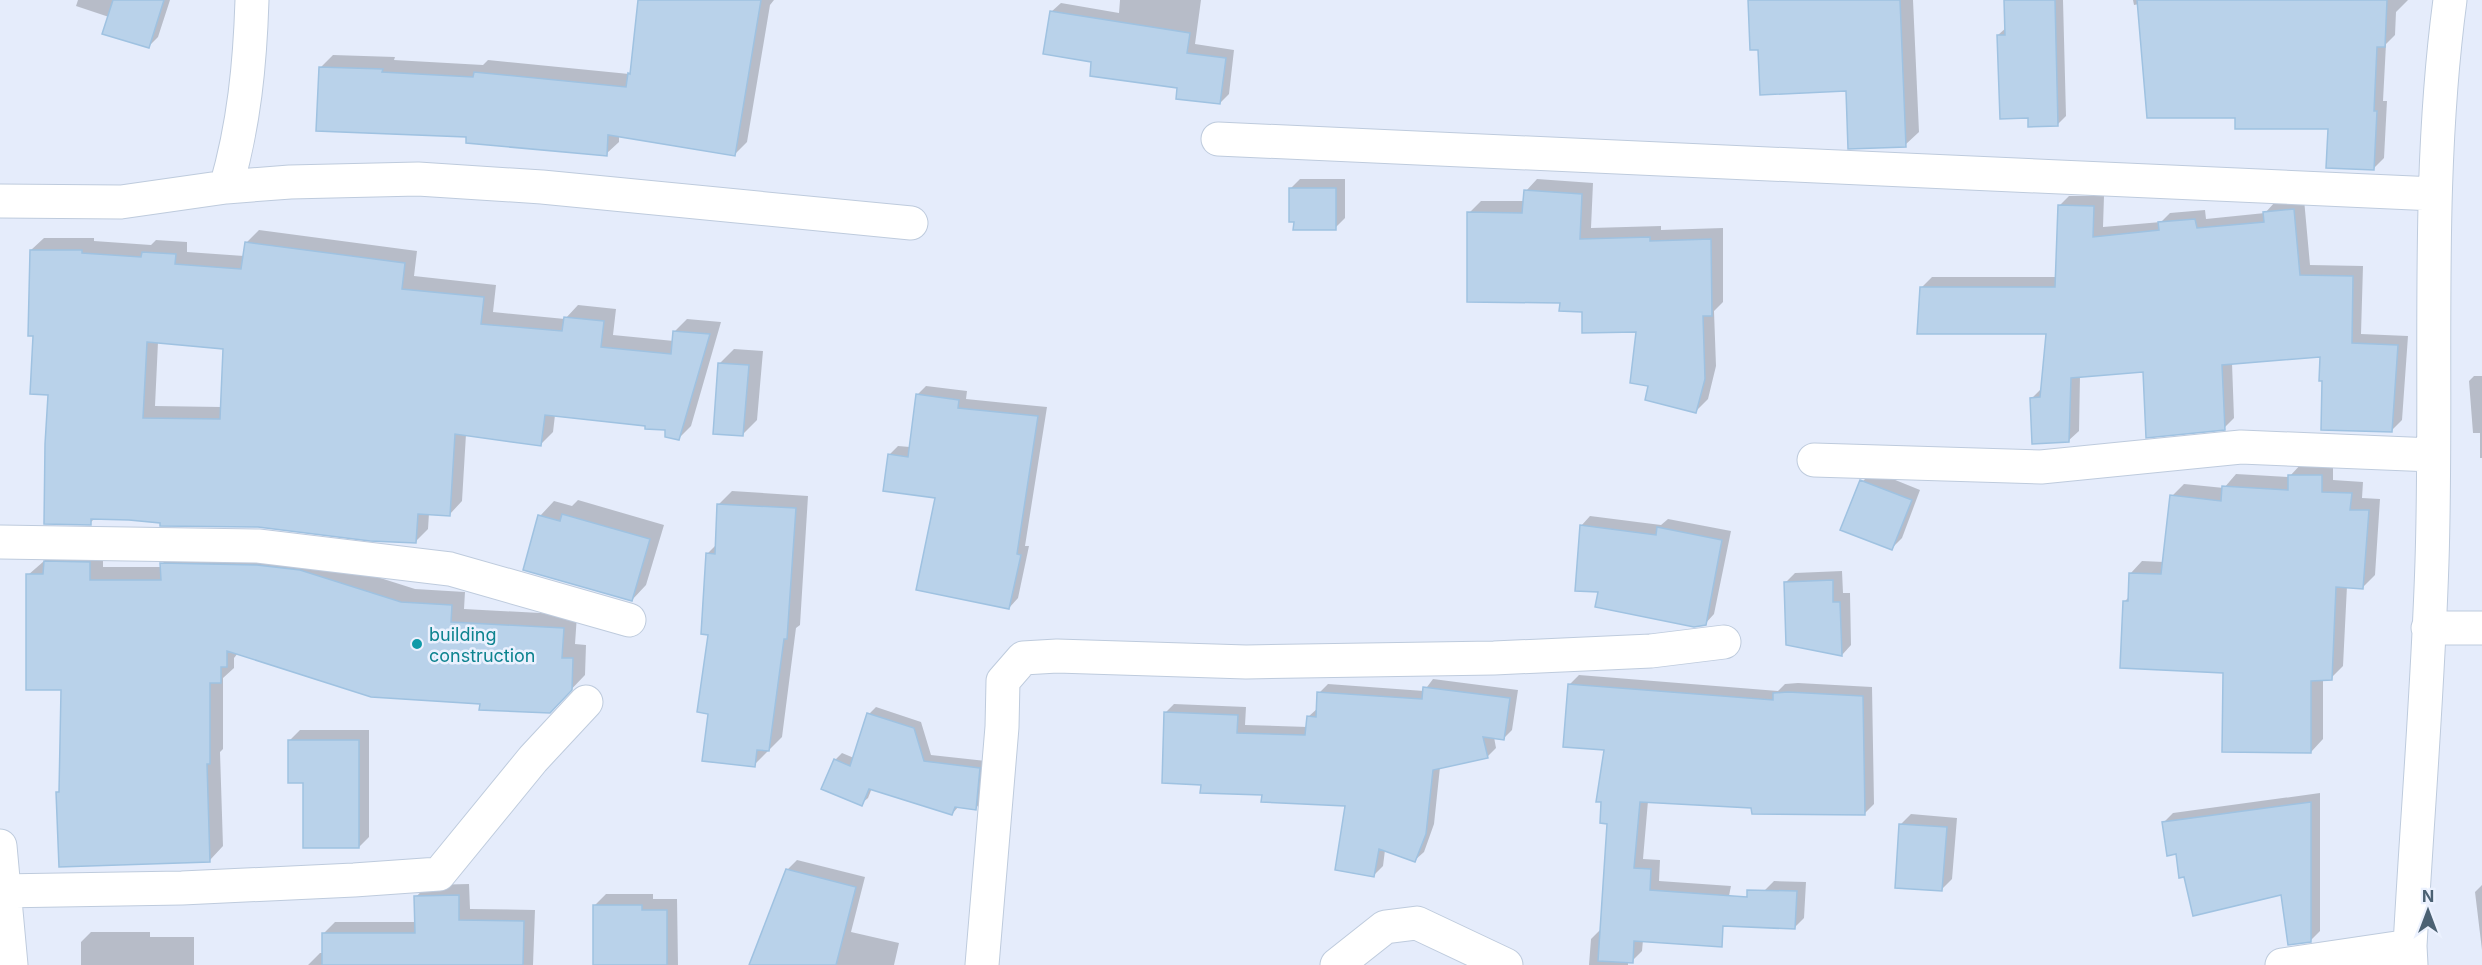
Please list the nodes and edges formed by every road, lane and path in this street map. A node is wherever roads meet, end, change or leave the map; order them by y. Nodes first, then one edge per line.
1 (252, 0) edge
2 (2450, 0) edge
3 (1218, 139) dead end
4 (226, 187) junction
5 (2434, 194) junction
6 (0, 201) edge
7 (911, 223) dead end
8 (2433, 455) junction
9 (1814, 459) dead end
10 (0, 542) edge
11 (629, 620) dead end
12 (2428, 628) junction
13 (2482, 628) edge
14 (1724, 642) dead end
15 (586, 702) dead end
16 (0, 846) edge
17 (3, 891) edge
18 (2410, 956) edge
19 (11, 965) edge
20 (982, 965) edge
21 (1337, 965) edge
22 (1506, 965) edge
23 (2282, 965) edge

1 - 4 street
2 - 5 street
3 - 5 street
4 - 6 street
4 - 7 street
5 - 8 street
8 - 9 street
8 - 12 street
10 - 11 street
12 - 13 street
12 - 18 street
14 - 20 street
15 - 17 street
16 - 17 street
17 - 19 street
18 - 23 street
21 - 22 street

